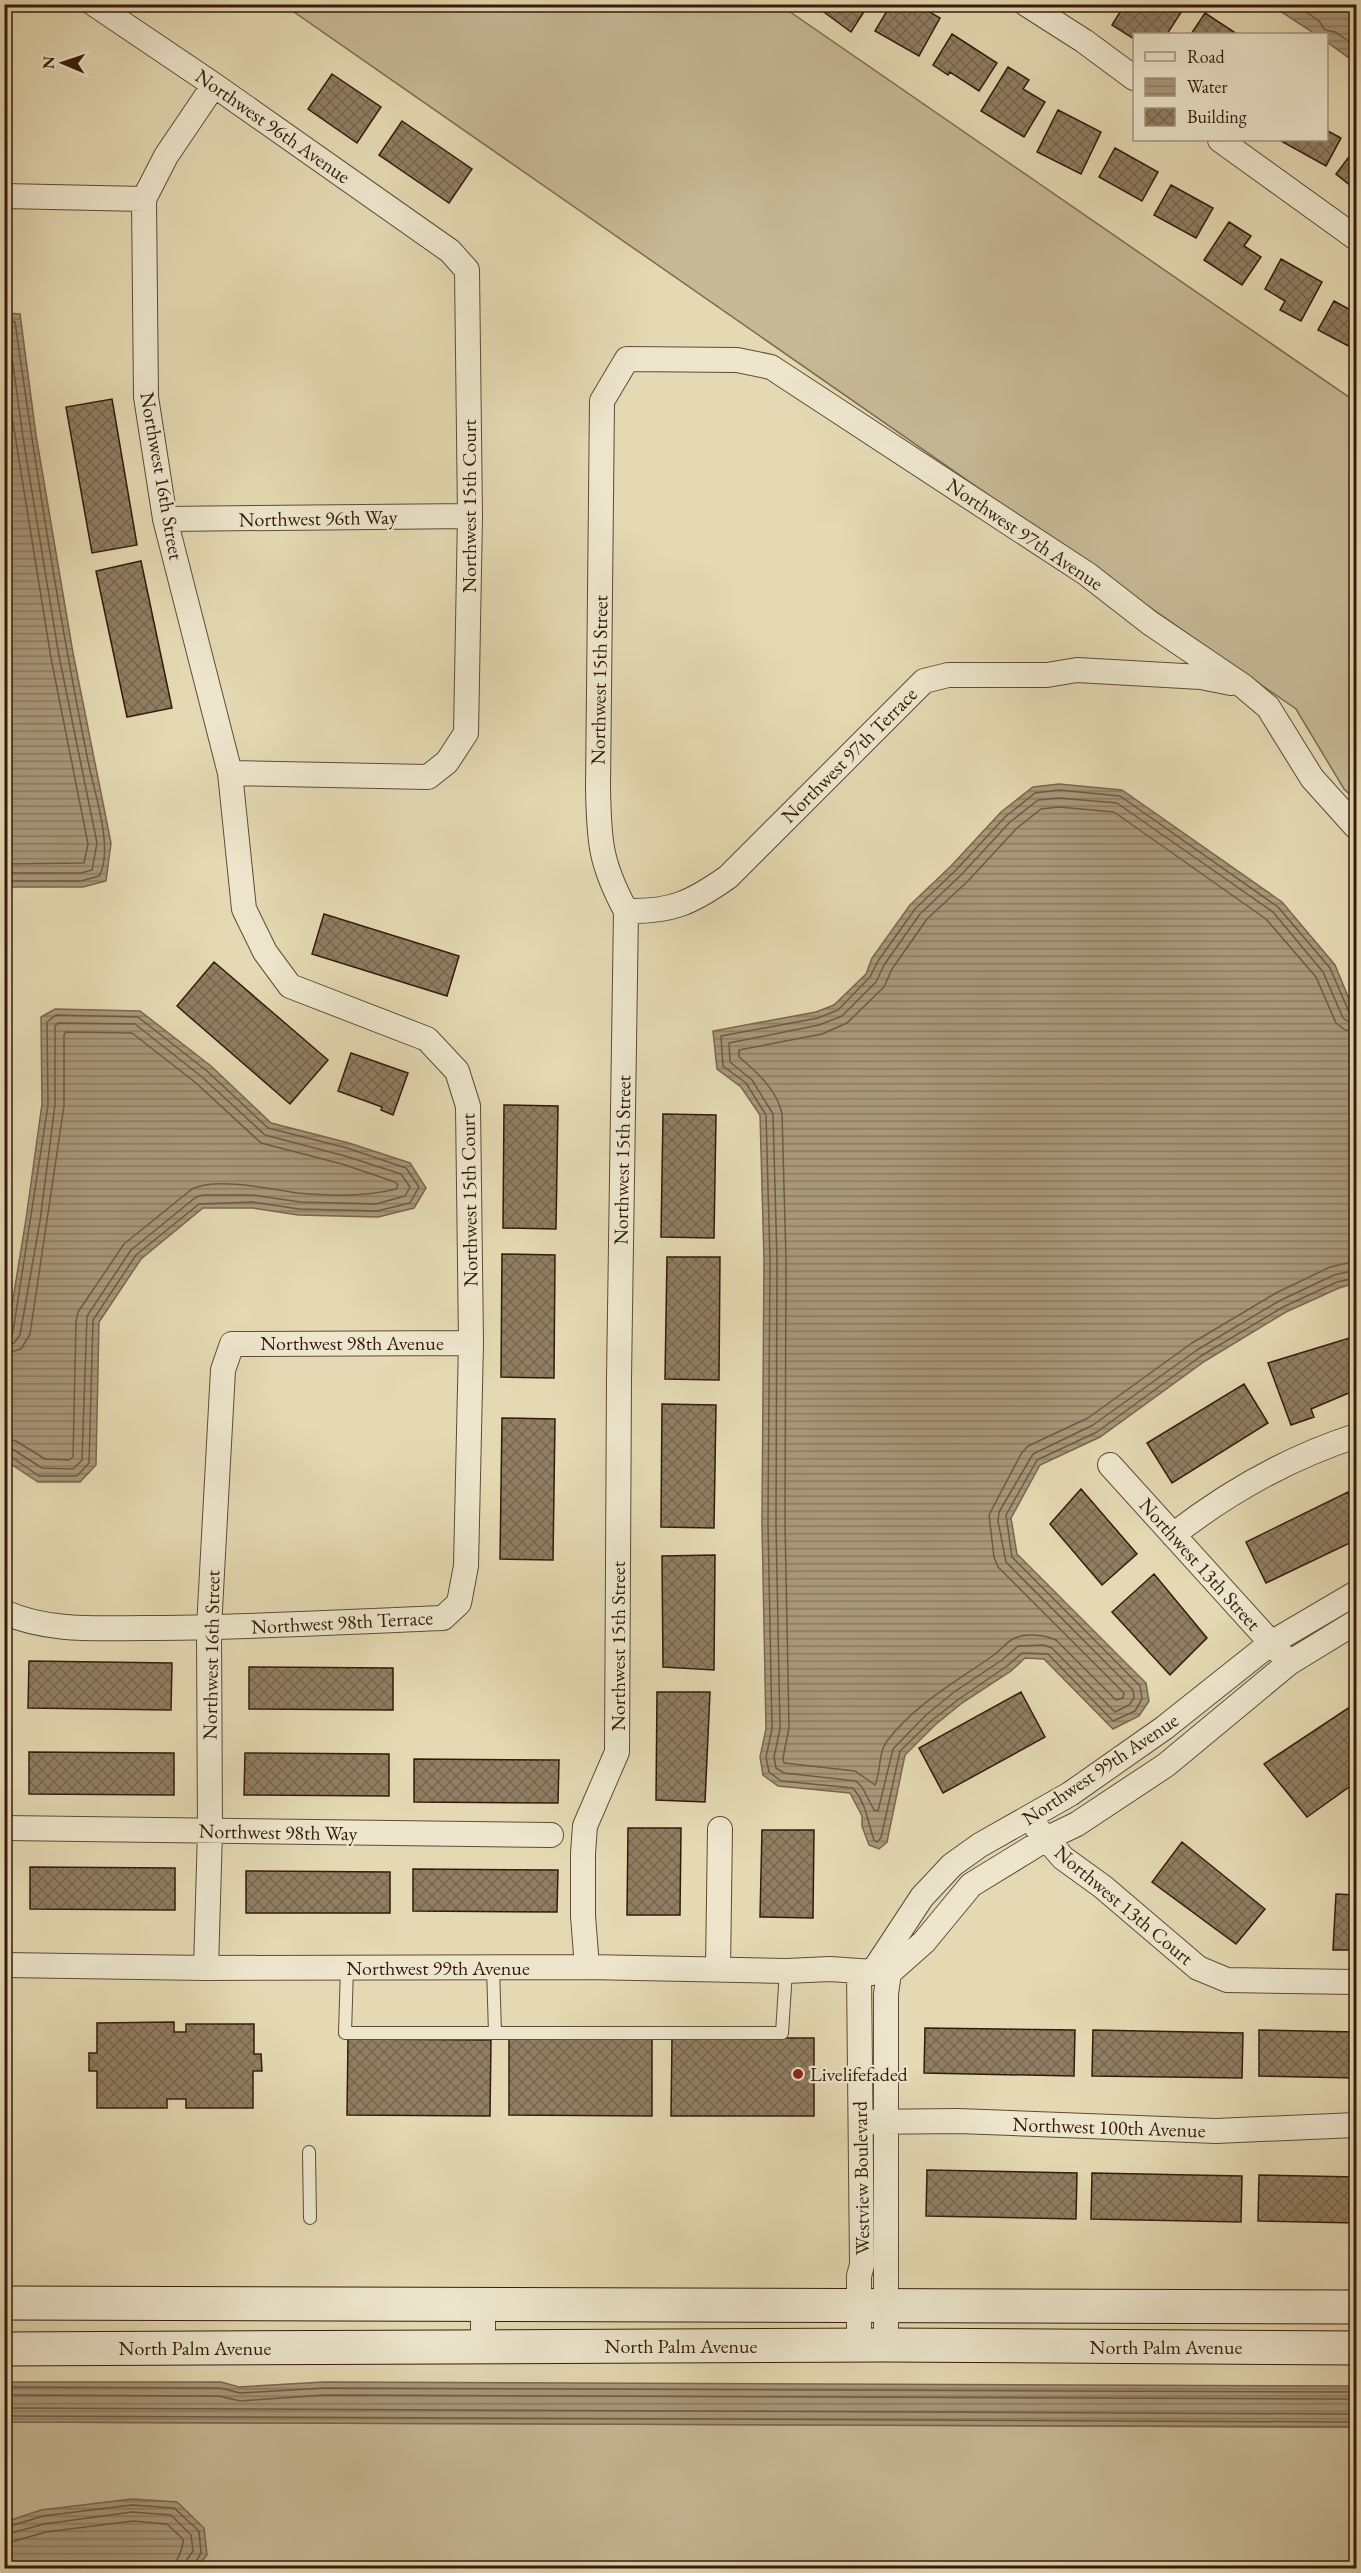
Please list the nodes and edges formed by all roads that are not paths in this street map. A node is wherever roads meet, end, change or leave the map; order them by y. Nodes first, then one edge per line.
1 (94, 4) edge
2 (1026, 4) edge
3 (1133, 77) edge
4 (214, 85) junction
5 (1221, 141) edge
6 (4, 196) edge
7 (144, 199) junction
8 (1356, 238) edge
9 (450, 251) joint
10 (627, 359) joint
11 (470, 516) junction
12 (165, 519) junction
13 (1243, 686) junction
14 (230, 773) junction
15 (1356, 827) edge
16 (626, 911) junction
17 (471, 1343) junction
18 (232, 1344) joint
19 (1356, 1436) edge
20 (1110, 1465) dead end
21 (1173, 1535) junction
22 (1356, 1593) edge
23 (459, 1603) joint
24 (4, 1612) edge
25 (1356, 1622) edge
26 (209, 1628) junction
27 (1272, 1643) junction
28 (1290, 1663) junction
29 (1030, 1818) junction
30 (4, 1828) edge
31 (720, 1829) dead end
32 (210, 1831) junction
33 (551, 1835) dead end
34 (1046, 1839) junction
35 (4, 1965) edge
36 (587, 1967) junction
37 (206, 1968) junction
38 (347, 1968) junction
39 (494, 1968) junction
40 (718, 1969) junction
41 (786, 1971) junction
42 (873, 1973) junction
43 (1356, 1982) edge
44 (495, 2033) junction
45 (861, 2122) junction
46 (885, 2122) junction
47 (1356, 2125) edge
48 (309, 2152) dead end
49 (310, 2218) dead end
50 (4, 2303) edge
51 (483, 2304) junction
52 (872, 2305) junction
53 (1356, 2307) edge
54 (483, 2346) junction
55 (873, 2346) junction
56 (1356, 2348) edge
57 (4, 2349) edge

1 - 4 street, Northwest 96th Avenue
2 - 3 street
4 - 7 street, Northwest 16th Street
4 - 9 street, Northwest 96th Avenue
5 - 8 street
6 - 7 street
7 - 12 street, Northwest 16th Street
9 - 11 street, Northwest 15th Court
10 - 13 street, Northwest 97th Avenue
10 - 16 street, Northwest 15th Street
11 - 12 street, Northwest 96th Way
11 - 14 street, Northwest 15th Court
12 - 14 street, Northwest 16th Street
13 - 15 street, Northwest 97th Avenue
13 - 16 street, Northwest 97th Terrace
14 - 17 street, Northwest 15th Court
16 - 36 street, Northwest 15th Street
17 - 18 street, Northwest 98th Avenue
17 - 23 street, Northwest 15th Court
18 - 26 street, Northwest 16th Street
19 - 21 street
20 - 21 street, Northwest 13th Street
21 - 27 street, Northwest 13th Street
22 - 27 street, Northwest 99th Avenue
23 - 26 street, Northwest 98th Terrace
24 - 26 street, Northwest 98th Terrace
25 - 28 street, Northwest 99th Avenue
26 - 32 street, Northwest 16th Street
27 - 28 street, Northwest 13th Street
27 - 29 street, Northwest 99th Avenue
28 - 34 street, Northwest 99th Avenue
29 - 34 street, Northwest 13th Court
29 - 42 street, Northwest 99th Avenue
30 - 32 street, Northwest 98th Way
31 - 40 street
32 - 33 street, Northwest 98th Way
32 - 37 street, Northwest 16th Street
34 - 42 street, Northwest 99th Avenue
34 - 43 street, Northwest 13th Court
35 - 37 street, Northwest 99th Avenue
36 - 39 street, Northwest 99th Avenue
36 - 40 street, Northwest 99th Avenue
37 - 38 street, Northwest 99th Avenue
38 - 39 street, Northwest 99th Avenue
38 - 44 lane
39 - 44 lane
40 - 41 street, Northwest 99th Avenue
41 - 42 street, Northwest 99th Avenue
41 - 44 lane
42 - 45 street, Westview Boulevard
42 - 46 street, Westview Boulevard
45 - 46 street, Northwest 100th Avenue
45 - 52 street, Westview Boulevard
46 - 47 street, Northwest 100th Avenue
46 - 52 street, Westview Boulevard
48 - 49 lane
50 - 51 main road, North Palm Avenue
51 - 52 main road, North Palm Avenue
51 - 54 street
52 - 53 main road, North Palm Avenue
52 - 55 street, Westview Boulevard
54 - 55 main road, North Palm Avenue
54 - 57 main road, North Palm Avenue
55 - 56 main road, North Palm Avenue

